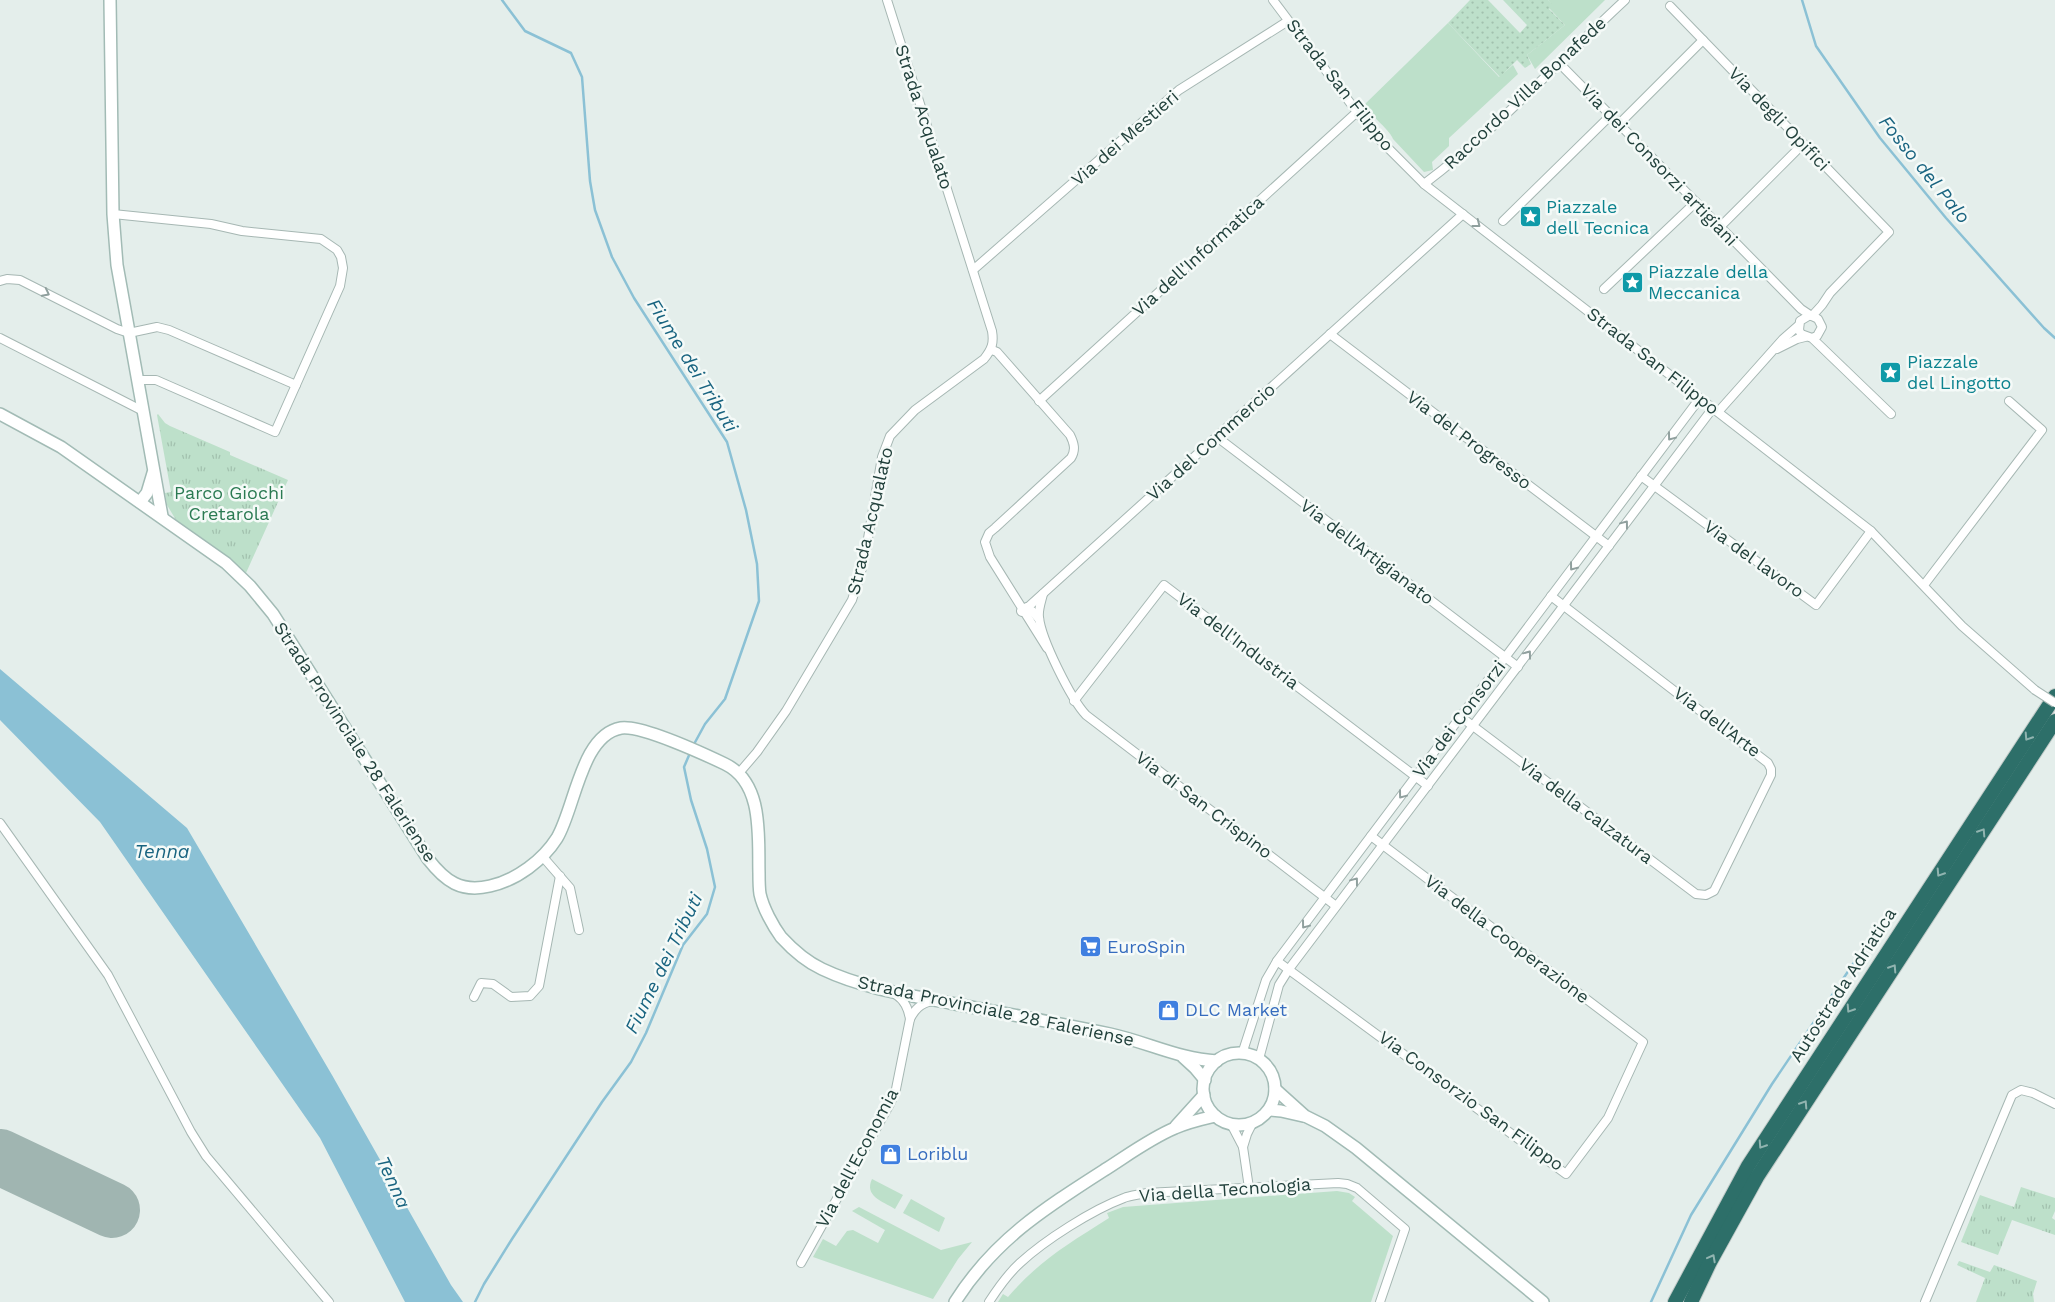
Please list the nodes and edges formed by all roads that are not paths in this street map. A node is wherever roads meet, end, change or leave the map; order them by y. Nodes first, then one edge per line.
1 (110, 0) edge
2 (887, 0) edge
3 (1273, 0) edge
4 (1625, 0) edge
5 (1670, 6) dead end
6 (1288, 21) junction
7 (1703, 40) junction
8 (1560, 64) junction
9 (1357, 112) junction
10 (1611, 115) junction
11 (1619, 124) junction
12 (1803, 144) junction
13 (1424, 184) junction
14 (1696, 202) junction
15 (113, 214) junction
16 (1463, 214) junction
17 (1503, 221) dead end
18 (1720, 226) junction
19 (1889, 232) joint
20 (973, 270) junction
21 (0, 281) edge
22 (1604, 289) dead end
23 (1822, 305) junction
24 (1806, 319) junction
25 (1820, 322) junction
26 (129, 333) junction
27 (1330, 334) junction
28 (0, 338) edge
29 (1813, 338) junction
30 (992, 350) junction
31 (1771, 353) junction
32 (137, 380) junction
33 (296, 385) junction
34 (1700, 398) junction
35 (1039, 401) junction
36 (2009, 401) dead end
37 (1715, 410) junction
38 (143, 411) junction
39 (0, 414) edge
40 (1891, 414) dead end
41 (1217, 437) junction
42 (154, 472) junction
43 (1641, 476) junction
44 (1654, 486) junction
45 (157, 492) junction
46 (143, 504) junction
47 (162, 516) junction
48 (1871, 531) junction
49 (1596, 536) junction
50 (1609, 546) junction
51 (1924, 585) junction
52 (1043, 594) junction
53 (1551, 596) junction
54 (1564, 606) junction
55 (1024, 610) junction
56 (1039, 619) junction
57 (1053, 656) junction
58 (1506, 658) junction
59 (1518, 667) junction
60 (2055, 696) edge
61 (1074, 701) junction
62 (2055, 703) edge
63 (1461, 717) junction
64 (2055, 721) edge
65 (1472, 726) junction
66 (739, 773) junction
67 (1416, 777) junction
68 (1428, 786) junction
69 (0, 822) edge
70 (1371, 836) junction
71 (1382, 845) junction
72 (543, 857) junction
73 (560, 876) junction
74 (1714, 891) joint
75 (1326, 897) junction
76 (1336, 906) junction
77 (579, 930) dead end
78 (1277, 960) junction
79 (1289, 969) junction
80 (892, 992) junction
81 (908, 995) junction
82 (474, 997) dead end
83 (936, 1000) junction
84 (912, 1009) junction
85 (1643, 1042) joint
86 (1242, 1054) junction
87 (1183, 1057) junction
88 (1259, 1059) junction
89 (1217, 1061) junction
90 (1205, 1080) junction
91 (1275, 1089) junction
92 (1204, 1096) junction
93 (2055, 1104) edge
94 (1269, 1110) junction
95 (1215, 1116) junction
96 (1305, 1116) junction
97 (1253, 1122) junction
98 (1231, 1124) junction
99 (1175, 1128) junction
100 (1243, 1147) junction
101 (1249, 1188) junction
102 (801, 1263) dead end
103 (329, 1302) edge
104 (955, 1302) edge
105 (989, 1302) edge
106 (1380, 1302) edge
107 (1543, 1302) edge
108 (1675, 1302) edge
109 (1691, 1302) edge
110 (1925, 1302) edge

1 - 15 main road
2 - 20 street, Strada Acqualato
3 - 6 street, Strada San Filippo
4 - 8 street, Raccordo Villa Bonafede
5 - 7 street, Via degli Opifici
6 - 9 street, Strada San Filippo
6 - 20 street, Via dei Mestieri
7 - 11 street
7 - 12 street, Via degli Opifici
8 - 10 street, Via dei Consorzi artigiani
8 - 13 street, Raccordo Villa Bonafede
9 - 13 street, Strada San Filippo
9 - 35 street, Via dell'Informatica
10 - 11 street, Via dei Consorzi artigiani
10 - 17 street
11 - 14 street, Via dei Consorzi artigiani
12 - 18 street
12 - 19 street, Via degli Opifici
13 - 16 street, Strada San Filippo
14 - 18 street, Via dei Consorzi artigiani
14 - 22 street
15 - 26 main road
15 - 33 street
16 - 27 street, Via del Commercio
16 -> 34 street, Strada San Filippo
18 - 24 street, Via dei Consorzi artigiani
19 - 23 street, Via dei Consorzi
20 - 30 street, Strada Acqualato
21 -> 26 street
23 - 24 street, Via dei Consorzi
23 - 25 street
24 - 25 street
24 - 29 street, Via dei Consorzi artigiani
24 - 31 street, Via dei Consorzi
25 - 29 street
26 - 32 main road
26 - 33 street
27 - 41 street, Via del Commercio
27 - 49 street, Via del Progresso
28 - 38 street
29 - 31 street
29 - 40 street, Via dei Consorzi artigiani
30 - 35 street
30 - 66 street, Strada Acqualato
31 - 37 street, Via dei Consorzi
32 - 33 street
32 - 38 main road
34 - 37 street, Strada San Filippo
34 -> 43 street, Via dei Consorzi
35 - 55 street
36 - 51 street
37 - 44 street, Via dei Consorzi
37 - 48 street, Strada San Filippo
38 - 42 main road
39 - 46 main road, Strada Provinciale 28 Faleriense
41 - 52 street, Via del Commercio
41 - 58 street, Via dell'Artigianato
42 - 45 main road
42 - 46 main road
43 - 44 street, Via del lavoro
43 - 49 street, Via dei Consorzi
44 - 48 street, Via del lavoro
50 -> 44 street, Via dei Consorzi
45 - 46 main road
45 - 47 main road
46 - 47 main road, Strada Provinciale 28 Faleriense
47 - 72 main road, Strada Provinciale 28 Faleriense
48 - 51 street, Strada San Filippo
49 - 50 street, Via del Progresso
49 -> 53 street, Via dei Consorzi
50 - 54 street, Via dei Consorzi
51 - 62 street, Strada San Filippo, bridge
52 - 55 street, Via del Commercio
52 - 56 street
53 - 54 street, Via dell'Arte
53 - 58 street, Via dei Consorzi
59 -> 54 street, Via dei Consorzi
54 - 74 street, Via dell'Arte
55 - 56 street
55 - 57 street
56 - 57 street
57 - 61 street
58 - 59 street, Via dell'Artigianato
58 - 63 street, Via dei Consorzi
59 - 65 street, Via dei Consorzi
60 -> 108 highway, Autostrada Adriatica
61 - 67 street, Via dell'Industria
61 - 75 street, Via di San Crispino
63 - 65 street, Via della calzatura
63 - 67 street, Via dei Consorzi
109 -> 64 highway, Autostrada Adriatica
65 - 68 street, Via dei Consorzi
65 - 74 street, Via della calzatura
66 - 72 main road, Strada Provinciale 28 Faleriense
66 - 80 main road, Strada Provinciale 28 Faleriense
67 - 68 street, Via dell'Industria
67 -> 70 street, Via dei Consorzi
68 - 71 street, Via dei Consorzi
69 - 103 street
70 - 71 street, Via della Cooperazione
70 - 75 street, Via dei Consorzi
76 -> 71 street, Via dei Consorzi
71 - 85 street, Via della Cooperazione
72 - 73 street
73 - 77 street
73 - 82 street
75 - 76 street, Via di San Crispino
75 -> 78 street, Via dei Consorzi
76 - 79 street, Via dei Consorzi
78 - 79 street, Via Consorzio San Filippo
78 - 86 street, Via dei Consorzi
79 - 85 street, Via Consorzio San Filippo
79 - 88 street, Via dei Consorzi
80 - 81 main road, Strada Provinciale 28 Faleriense
80 - 84 street
81 - 83 main road, Strada Provinciale 28 Faleriense
81 - 84 street
83 - 84 street
83 - 87 main road, Strada Provinciale 28 Faleriense
84 - 102 street, Via dell'Economia
86 - 88 main road
86 - 89 main road
87 - 89 main road, Strada Provinciale 28 Faleriense
87 - 90 main road, Strada Provinciale 28 Faleriense
88 - 91 main road
89 - 90 main road
90 - 92 main road
91 - 94 main road
91 - 96 main road
92 - 95 main road
92 - 99 main road
93 - 110 street
94 - 96 main road
94 - 97 main road
95 - 98 main road
95 - 99 main road
96 - 107 main road
97 - 98 main road
97 - 100 street
98 - 100 street
99 - 104 main road
100 - 101 street
101 - 105 street, Via della Tecnologia
101 - 106 street, Via della Tecnologia

